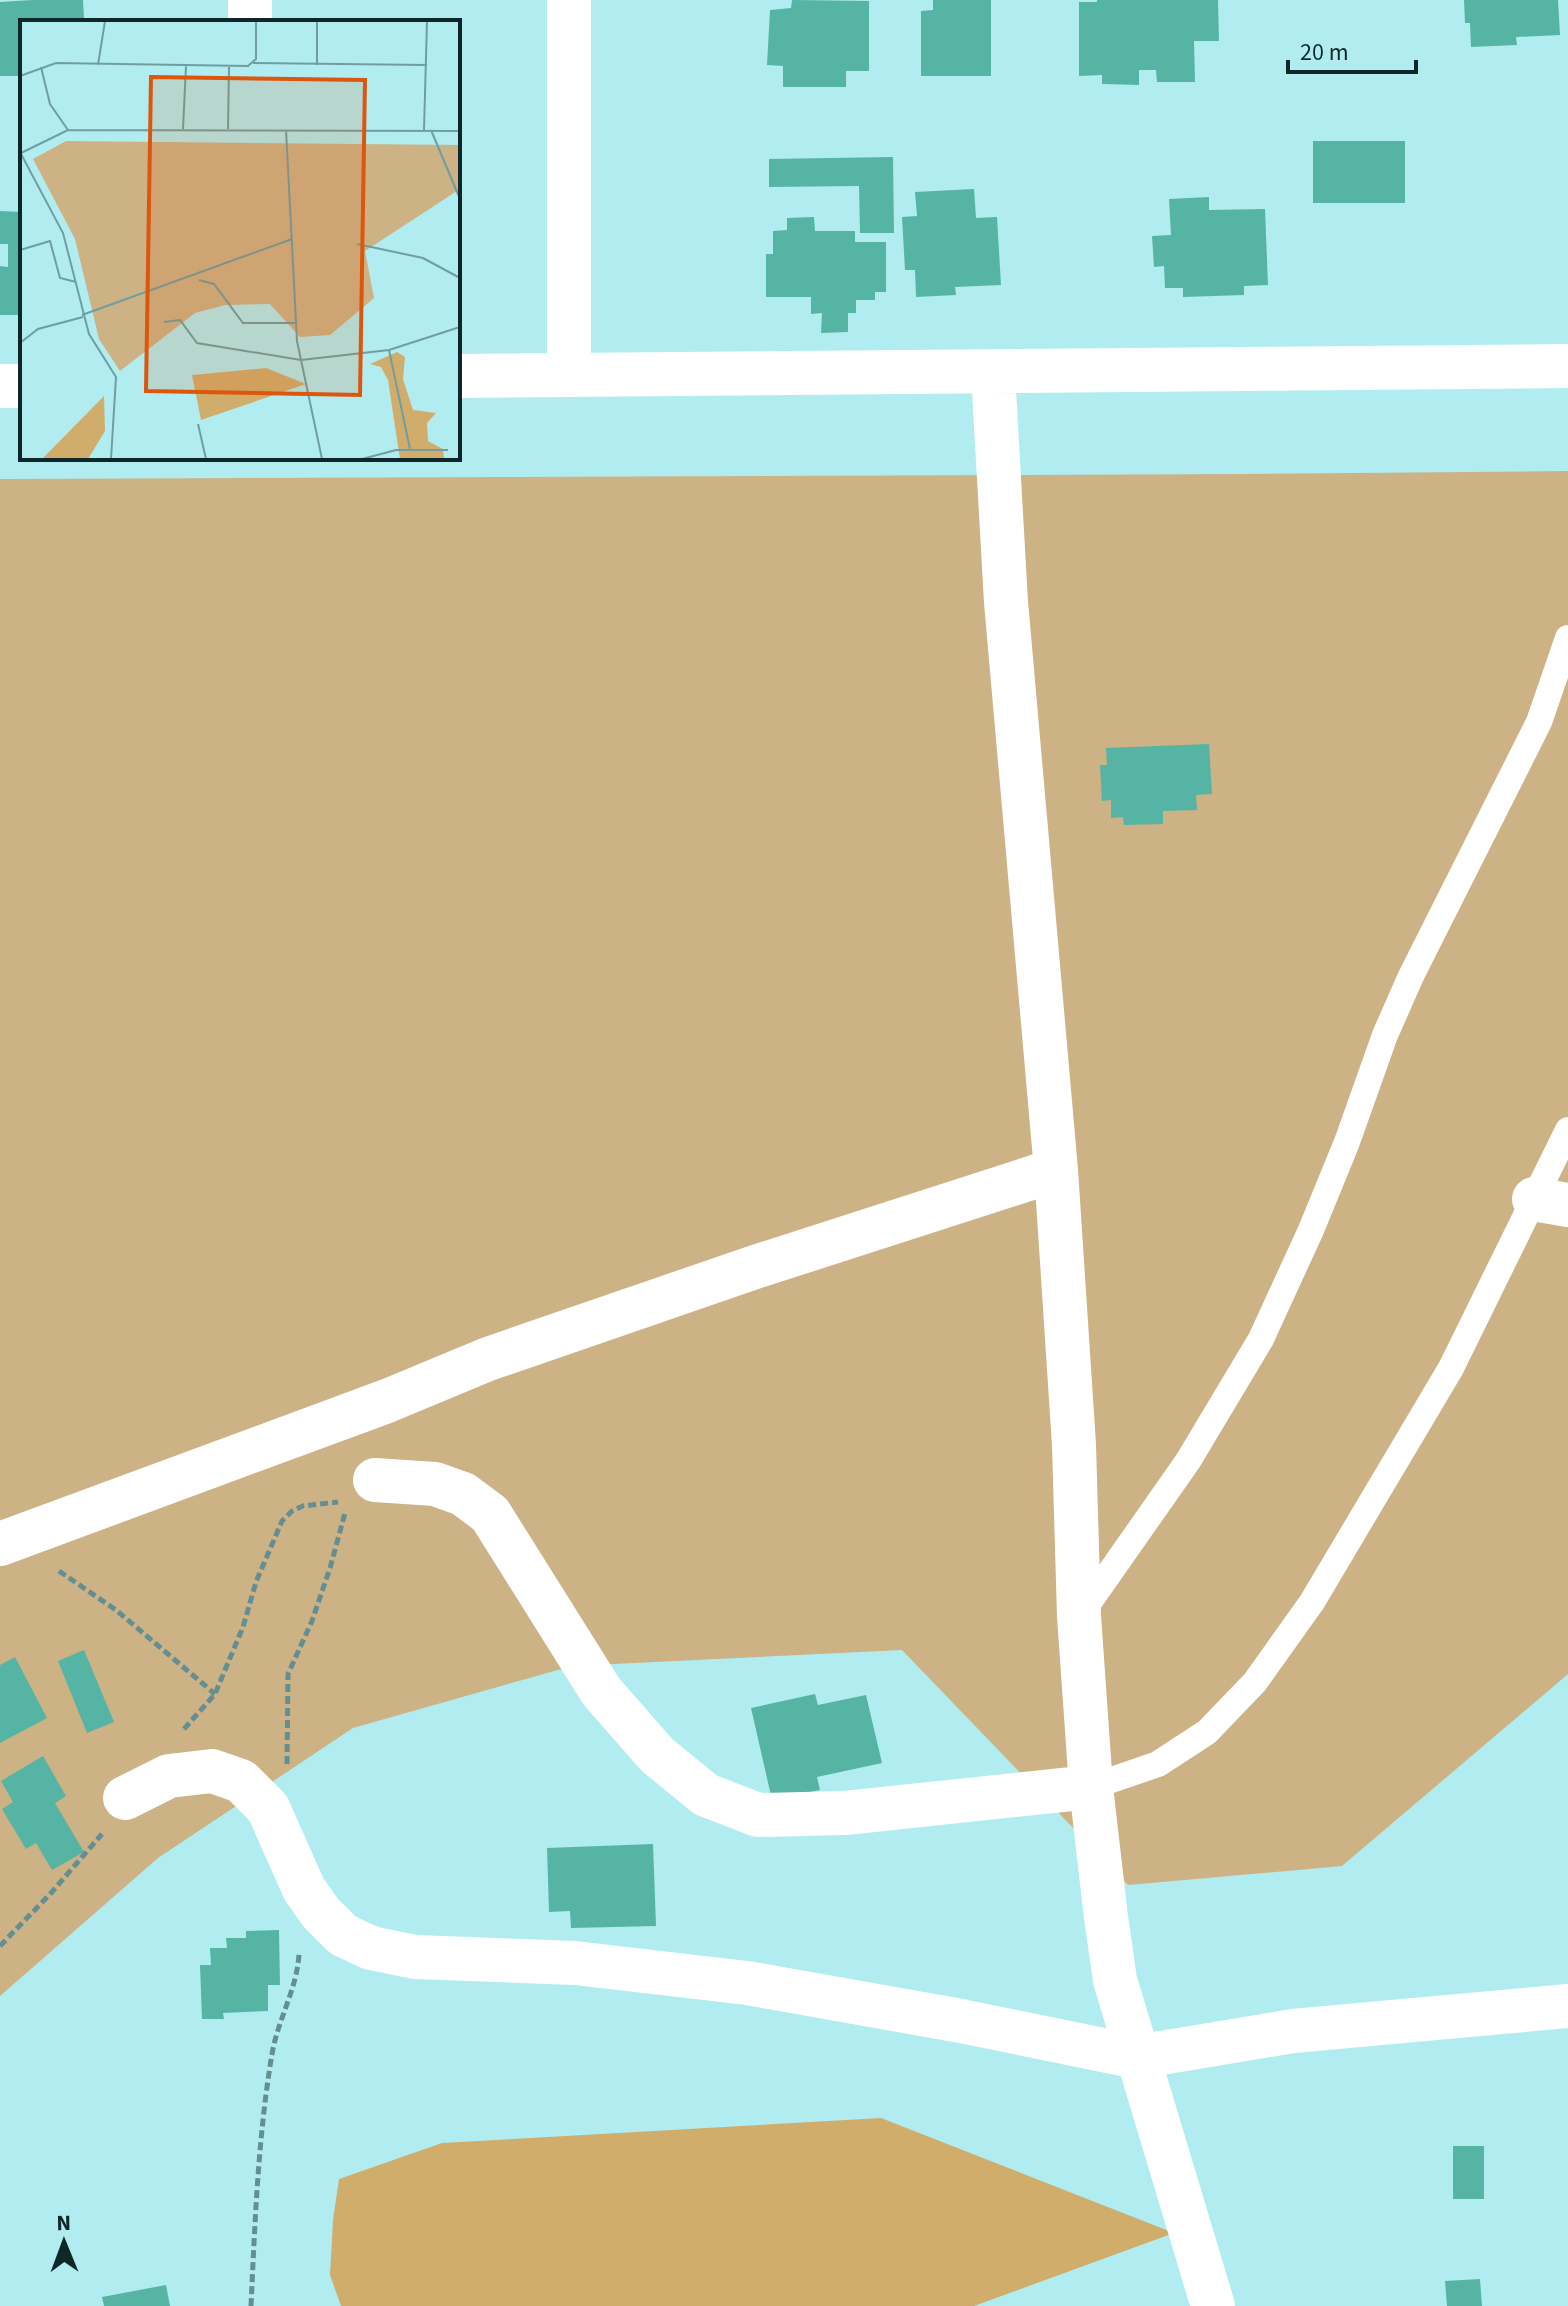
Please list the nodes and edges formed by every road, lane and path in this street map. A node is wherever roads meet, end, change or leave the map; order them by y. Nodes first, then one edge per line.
1 (569, 0) edge
2 (1568, 366) edge
3 (993, 372) junction
4 (569, 373) junction
5 (460, 376) edge
6 (1568, 638) edge
7 (1568, 1130) edge
8 (1056, 1170) junction
9 (1551, 1202) edge
10 (375, 1480) dead end
11 (6, 1541) edge
12 (1079, 1616) junction
13 (215, 1694) junction
14 (175, 1739) dead end
15 (1091, 1787) junction
16 (125, 1798) joint
17 (268, 1808) junction
18 (304, 1889) junction
19 (0, 1946) edge
20 (1568, 2006) edge
21 (1137, 2057) junction
22 (251, 2306) edge
23 (1213, 2306) edge

1 - 4 street
2 - 3 street
3 - 4 street
3 - 8 street
4 - 5 street
6 - 12 lane
7 - 9 lane
8 - 11 street
8 - 12 street
9 - 15 lane
10 - 15 street
11 - 13 path
12 - 15 street
13 - 14 path
13 - 17 path
15 - 21 street
16 - 17 street
16 - 19 path
17 - 18 street
18 - 21 street
18 - 22 path
20 - 21 street
21 - 23 street

